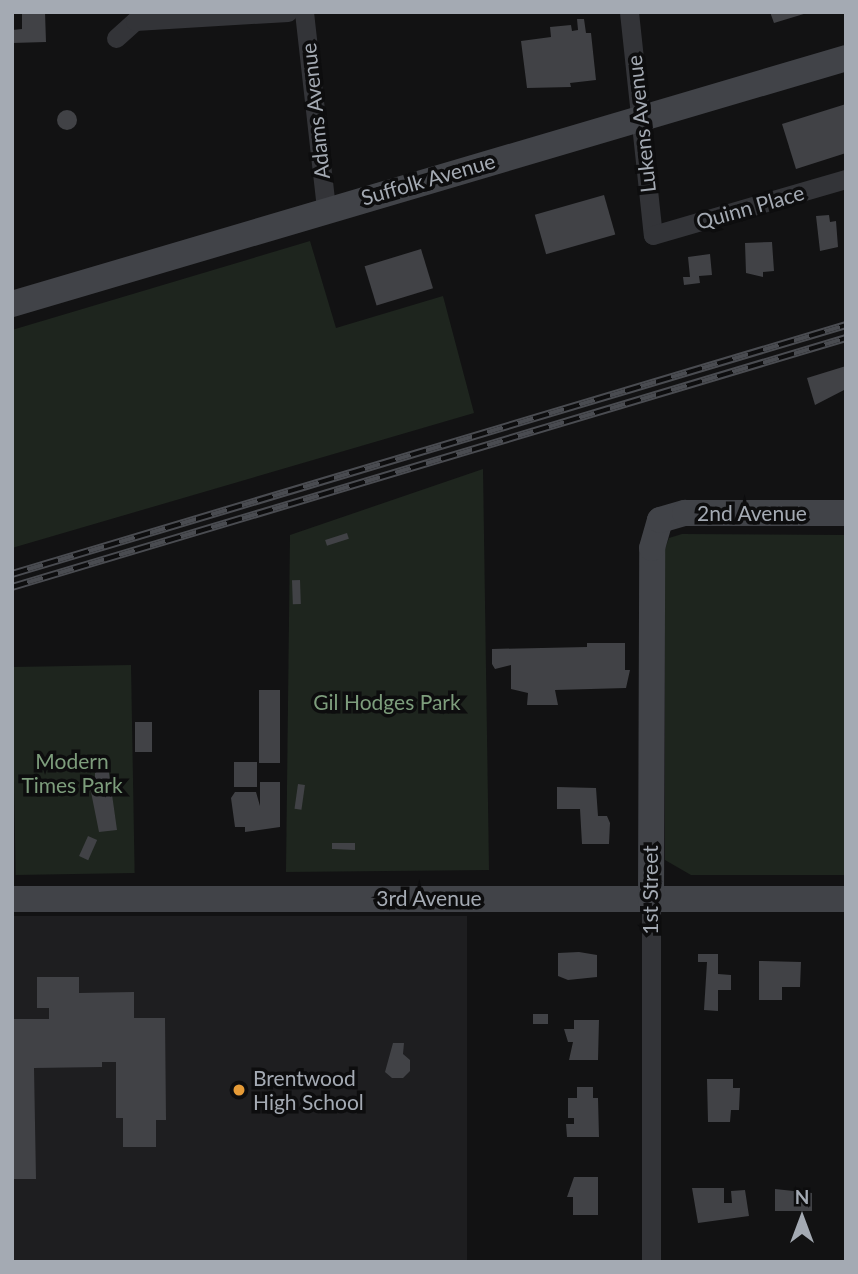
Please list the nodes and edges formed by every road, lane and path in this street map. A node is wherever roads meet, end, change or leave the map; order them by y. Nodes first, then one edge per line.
1 (288, 12) edge
2 (304, 12) edge
3 (637, 12) edge
4 (629, 13) edge
5 (116, 38) dead end
6 (846, 58) edge
7 (640, 119) junction
8 (846, 179) edge
9 (326, 209) junction
10 (653, 235) joint
11 (12, 304) edge
12 (846, 513) edge
13 (660, 520) joint
14 (12, 899) edge
15 (650, 899) junction
16 (846, 899) edge
17 (651, 1262) edge

1 - 5 street
2 - 9 street, Adams Avenue
3 - 4 street
4 - 7 street, Lukens Avenue
6 - 7 street, Suffolk Avenue
7 - 9 street, Suffolk Avenue
7 - 10 street, Lukens Avenue
8 - 10 street, Quinn Place
9 - 11 street, Suffolk Avenue
12 - 13 street, 2nd Avenue
13 - 15 street, 1st Street
14 - 15 street, 3rd Avenue
15 - 16 street, 3rd Avenue
15 - 17 street, 1st Street

